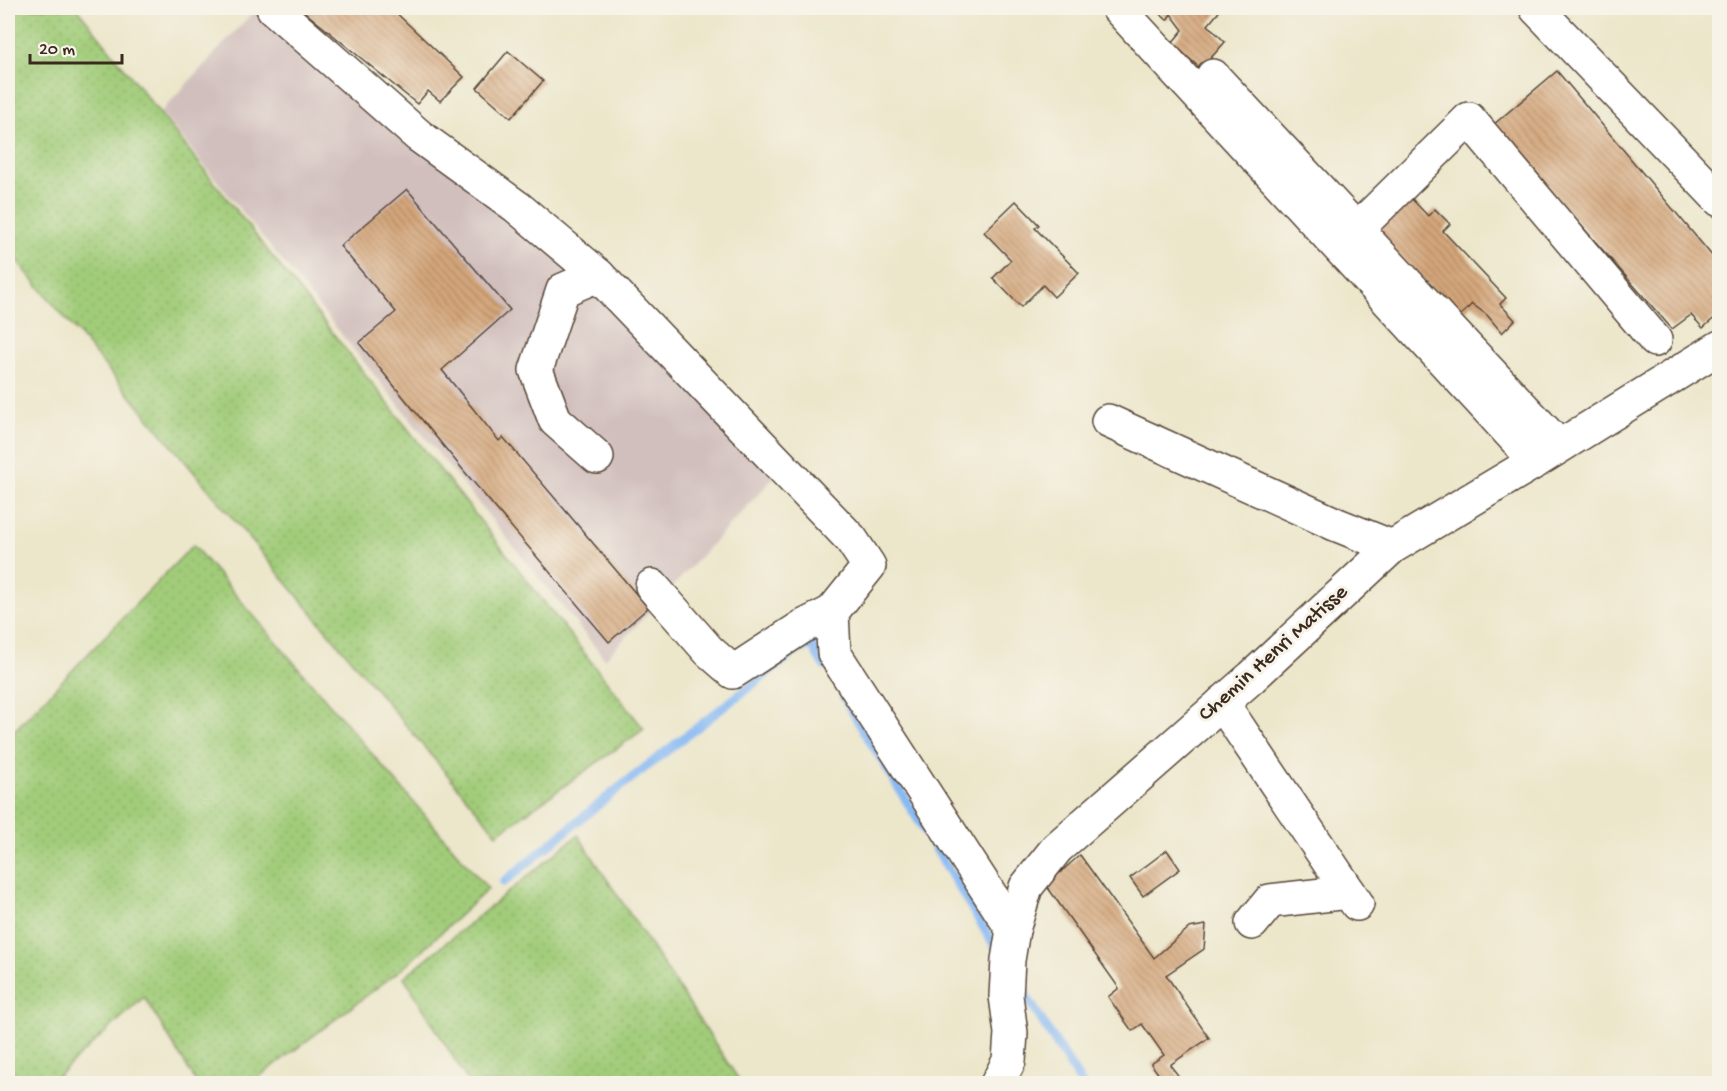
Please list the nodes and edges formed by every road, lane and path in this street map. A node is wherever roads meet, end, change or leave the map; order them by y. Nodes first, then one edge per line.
1 (273, 8) edge
2 (1118, 8) edge
3 (1536, 8) edge
4 (1213, 76) dead end
5 (1719, 200) edge
6 (1357, 230) junction
7 (598, 275) junction
8 (1655, 340) dead end
9 (1719, 347) edge
10 (1108, 421) dead end
11 (1547, 453) junction
12 (597, 457) dead end
13 (1392, 547) junction
14 (652, 586) dead end
15 (832, 612) junction
16 (1222, 703) junction
17 (1252, 923) dead end
18 (1013, 930) junction
19 (997, 1083) edge

1 - 7 street
2 - 11 street
3 - 5 street
4 - 6 street
6 - 8 street
6 - 11 street
7 - 12 street
7 - 15 street
9 - 11 street, Chemin Henri Matisse
10 - 13 street
11 - 13 street, Chemin Henri Matisse
13 - 16 street, Chemin Henri Matisse
14 - 15 street
15 - 18 street
16 - 17 street
16 - 18 street, Chemin Henri Matisse
18 - 19 street, Chemin Henri Matisse

